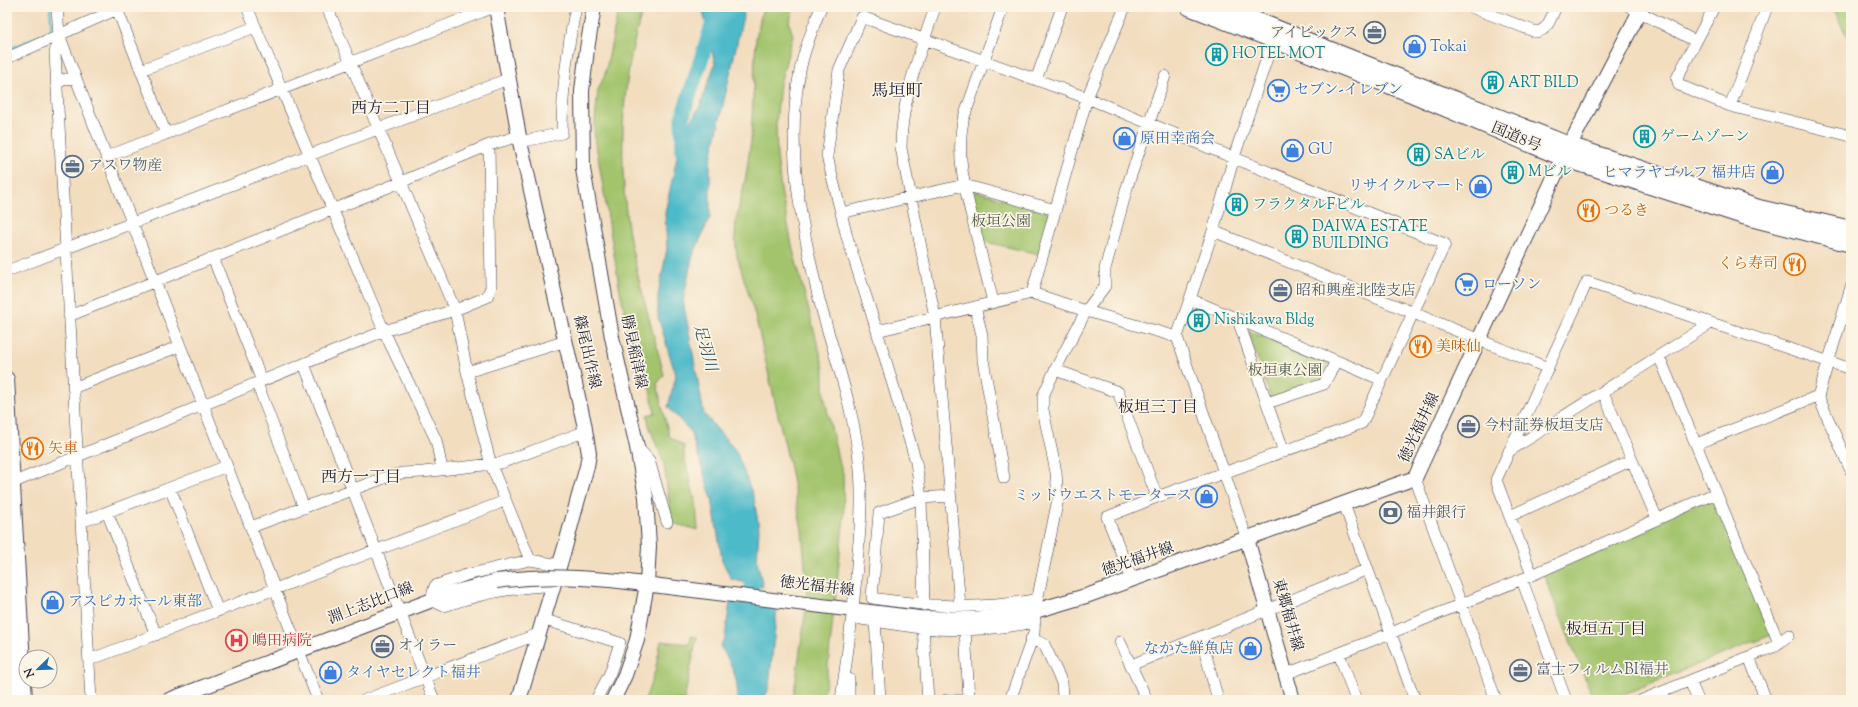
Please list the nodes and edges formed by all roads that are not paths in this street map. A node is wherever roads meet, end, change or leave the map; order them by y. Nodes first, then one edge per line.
1 (57, 7) edge
2 (247, 7) edge
3 (327, 7) edge
4 (495, 7) edge
5 (576, 7) edge
6 (594, 7) edge
7 (821, 7) edge
8 (936, 7) edge
9 (1002, 7) edge
10 (1062, 7) edge
11 (1118, 7) edge
12 (1189, 7) edge
13 (1223, 7) edge
14 (1556, 7) edge
15 (1714, 7) edge
16 (1768, 7) edge
17 (120, 8) edge
18 (1128, 8) edge
19 (1478, 8) edge
20 (1637, 9) edge
21 (861, 12) edge
22 (255, 26) junction
23 (59, 35) junction
24 (924, 40) junction
25 (1274, 40) junction
26 (1696, 41) junction
27 (1106, 54) junction
28 (7, 58) edge
29 (350, 62) junction
30 (983, 62) junction
31 (140, 70) junction
32 (1165, 76) dead end
33 (76, 78) junction
34 (508, 78) junction
35 (1036, 80) junction
36 (56, 84) junction
37 (282, 89) junction
38 (1087, 98) junction
39 (1730, 106) junction
40 (1148, 123) junction
41 (378, 128) junction
42 (166, 134) junction
43 (1851, 136) edge
44 (520, 139) junction
45 (489, 145) junction
46 (1566, 152) junction
47 (309, 155) junction
48 (106, 157) junction
49 (1234, 157) junction
50 (401, 182) junction
51 (964, 185) junction
52 (910, 198) junction
53 (333, 210) junction
54 (1056, 210) junction
55 (841, 213) junction
56 (132, 223) junction
57 (1851, 229) edge
58 (1213, 231) junction
59 (1851, 244) edge
60 (65, 249) junction
61 (213, 258) junction
62 (7, 271) edge
63 (155, 282) junction
64 (1851, 287) edge
65 (1032, 293) junction
66 (1190, 299) junction
67 (993, 302) junction
68 (975, 307) junction
69 (455, 310) junction
70 (1086, 311) junction
71 (1413, 312) junction
72 (69, 316) junction
73 (935, 317) junction
74 (1238, 320) junction
75 (1711, 323) junction
76 (384, 331) junction
77 (877, 331) junction
78 (1177, 337) junction
79 (1480, 340) junction
80 (566, 341) junction
81 (180, 346) junction
82 (1659, 356) junction
83 (1336, 361) junction
84 (1829, 361) junction
85 (304, 364) junction
86 (1548, 368) junction
87 (1851, 369) edge
88 (1055, 370) junction
89 (467, 372) junction
90 (7, 379) edge
91 (1382, 380) junction
92 (259, 382) junction
93 (74, 388) junction
94 (1603, 392) junction
95 (1818, 396) junction
96 (1267, 403) junction
97 (203, 405) junction
98 (586, 431) junction
99 (1696, 444) junction
100 (638, 447) junction
101 (1284, 452) junction
102 (1509, 452) junction
103 (77, 457) junction
104 (1632, 460) junction
105 (491, 465) junction
106 (227, 466) junction
107 (442, 469) junction
108 (1851, 471) edge
109 (1226, 473) junction
110 (1004, 478) dead end
111 (1415, 478) junction
112 (10, 484) edge
113 (170, 488) junction
114 (353, 490) junction
115 (1716, 492) junction
116 (950, 496) junction
117 (921, 498) junction
118 (1157, 498) junction
119 (505, 501) junction
120 (1344, 504) junction
121 (304, 508) junction
122 (107, 512) junction
123 (1510, 516) junction
124 (1657, 519) junction
125 (81, 522) junction
126 (667, 522) dead end
127 (251, 527) junction
128 (1247, 539) junction
129 (376, 550) junction
130 (530, 560) junction
131 (560, 565) junction
132 (7, 569) edge
133 (1368, 569) junction
134 (1527, 577) junction
135 (1132, 580) junction
136 (497, 581) joint
137 (651, 585) junction
138 (554, 586) junction
139 (275, 589) junction
140 (431, 600) junction
141 (1461, 604) junction
142 (924, 605) junction
143 (960, 606) junction
144 (1269, 610) junction
145 (218, 611) junction
146 (400, 611) junction
147 (855, 611) junction
148 (1036, 611) junction
149 (542, 619) junction
150 (875, 620) junction
151 (923, 628) junction
152 (965, 630) junction
153 (1391, 633) junction
154 (538, 634) junction
155 (156, 635) junction
156 (1789, 635) dead end
157 (1201, 637) junction
158 (1031, 640) junction
159 (1120, 642) dead end
160 (1779, 643) junction
161 (298, 650) junction
162 (1338, 654) junction
163 (1749, 657) junction
164 (89, 660) junction
165 (846, 664) junction
166 (1131, 665) junction
167 (1286, 674) junction
168 (425, 677) junction
169 (1690, 681) junction
170 (15, 700) edge
171 (25, 700) edge
172 (91, 700) edge
173 (169, 700) edge
174 (318, 700) edge
175 (365, 700) edge
176 (434, 700) edge
177 (519, 700) edge
178 (596, 700) edge
179 (613, 700) edge
180 (841, 700) edge
181 (849, 700) edge
182 (880, 700) edge
183 (928, 700) edge
184 (946, 700) edge
185 (971, 700) edge
186 (1010, 700) edge
187 (1060, 700) edge
188 (1147, 700) edge
189 (1218, 700) edge
190 (1293, 700) edge
191 (1356, 700) edge
192 (1415, 700) edge
193 (1496, 700) edge
194 (1566, 700) edge
195 (1642, 700) edge
196 (1698, 700) edge
197 (1766, 700) edge

1 - 23 street
2 - 22 street
3 - 29 street
4 - 29 street
4 - 34 main road, 篠尾出作線
5 - 44 street
6 - 100 main road, 勝見稲津線
7 - 147 street
8 - 24 street
9 - 30 street
10 - 35 street
11 - 27 street
12 - 25 highway, 国道8号
13 - 46 highway, 国道8号
14 - 19 street
15 - 26 street
16 - 39 street
17 - 23 street
17 - 31 street
18 - 27 street
20 - 26 street
20 - 46 main road
21 - 24 street
21 - 55 street
22 - 31 street
22 - 37 street
23 - 28 street
23 - 33 street
23 - 36 street
24 - 30 street
24 - 52 street
25 - 46 highway, 国道8号
25 - 49 street
26 - 39 street
27 - 38 street
29 - 37 street
29 - 41 street
30 - 35 street
30 - 51 street
31 - 42 street
32 - 40 street
33 - 36 street
33 - 48 street
34 - 41 street
34 - 44 main road, 篠尾出作線
35 - 38 street
36 - 60 street
37 - 42 street
37 - 47 street
38 - 40 street
38 - 54 street
39 - 43 street
40 - 49 street
40 - 70 street
41 - 47 street
41 - 50 street
42 - 48 street
44 - 45 street
44 - 80 main road, 篠尾出作線
45 - 50 street
45 - 69 street
46 - 57 highway, 国道8号
46 - 59 highway, 国道8号
46 - 79 main road, 徳光福井線
47 - 53 street
47 - 56 street
48 - 56 street
49 - 58 street
49 - 71 street
50 - 53 street
50 - 69 street
51 - 52 street
51 - 54 street
51 - 67 street
52 - 55 street
52 - 73 street
53 - 61 street
53 - 76 street
54 - 65 street
55 - 77 street
56 - 60 street
56 - 63 street
58 - 66 street
58 - 71 street
60 - 62 street
60 - 72 street
61 - 63 street
61 - 92 street
63 - 72 street
63 - 81 street
64 - 84 street
65 - 67 street
65 - 70 street
66 - 74 street
66 - 78 street
67 - 68 street
68 - 73 street
68 - 110 street
69 - 76 street
69 - 89 street
70 - 78 street
70 - 88 street
71 - 79 street
71 - 91 street
72 - 93 street
73 - 77 street
73 - 116 street
74 - 83 street
74 - 96 street
75 - 82 street
75 - 84 street
75 - 86 street
76 - 85 street
76 - 107 street
77 - 117 street
78 - 109 street
79 - 86 street
79 - 111 main road, 徳光福井線
80 - 89 street
80 - 98 main road, 篠尾出作線
81 - 93 street
81 - 97 street
82 - 94 street
82 - 99 street
83 - 91 street
83 - 96 street
84 - 87 street
84 - 95 street
85 - 92 street
85 - 114 street
86 - 102 street
88 - 118 street
88 - 148 street
89 - 105 street
90 - 112 main road
91 - 101 street
92 - 97 street
92 - 121 street
93 - 103 street
94 - 102 street
94 - 104 street
95 - 99 street
95 - 108 street
96 - 101 street
97 - 103 street
97 - 106 street
98 - 105 street
98 - 131 main road, 篠尾出作線
99 - 115 street
100 - 126 street
100 - 137 main road, 勝見稲津線
101 - 109 street
102 - 123 street
103 - 112 street
103 - 125 street
104 - 123 street
104 - 124 street
105 - 107 street
105 - 119 street
106 - 113 street
106 - 127 street
107 - 114 street
109 - 118 street
109 - 128 street
111 - 120 main road, 徳光福井線
111 - 141 street
112 - 171 main road
113 - 122 street
113 - 145 street
114 - 121 street
114 - 129 street
115 - 124 street
115 - 160 street
116 - 117 street
116 - 143 street
117 - 142 street
117 - 142 street
118 - 135 street
119 - 129 street
119 - 130 street
120 - 128 main road, 徳光福井線
120 - 133 street
121 - 127 street
122 - 125 street
122 - 155 street
123 - 134 street
124 - 134 street
125 - 164 street
127 - 139 street
128 - 135 main road, 徳光福井線
128 - 144 main road, 東郷福井線
129 - 139 street
129 - 146 street
130 - 131 street
130 - 140 street
131 - 138 main road, 篠尾出作線
132 - 170 main road
133 - 144 street
133 - 153 street
134 - 141 street
134 - 194 street
135 - 148 main road, 徳光福井線
136 - 137 main road, 徳光福井線, bridge
136 - 140 main road, 淵上志比口線
137 - 147 main road, 徳光福井線
137 - 179 main road, 勝見稲津線
138 - 140 street
138 - 149 main road, 篠尾出作線
139 - 145 street
139 - 161 street
140 - 146 main road, 淵上志比口線
141 - 153 street
141 - 193 street
142 - 143 street
143 - 148 street
144 - 157 street
144 - 167 main road, 東郷福井線
145 - 155 street
146 - 161 main road, 淵上志比口線
146 - 168 street
147 - 148 main road, 徳光福井線
147 - 150 street
147 - 165 street
148 - 152 street
148 - 158 street
149 - 154 main road, 篠尾出作線
149 - 178 street
150 - 151 street
150 - 182 street
151 - 152 street
151 - 183 street
152 - 185 street
153 - 162 street
153 - 192 street
154 - 168 street
154 - 177 main road, 篠尾出作線
155 - 164 street
156 - 160 street
157 - 166 street
157 - 189 street
158 - 186 street
158 - 187 street
159 - 166 street
160 - 163 street
161 - 173 main road, 淵上志比口線
161 - 174 street
162 - 167 street
162 - 191 street
163 - 169 street
163 - 197 street
164 - 172 street
165 - 180 street
165 - 181 street
166 - 188 street
167 - 190 main road, 東郷福井線
168 - 175 street
168 - 176 street
169 - 195 street
169 - 196 street
184 - 185 street

